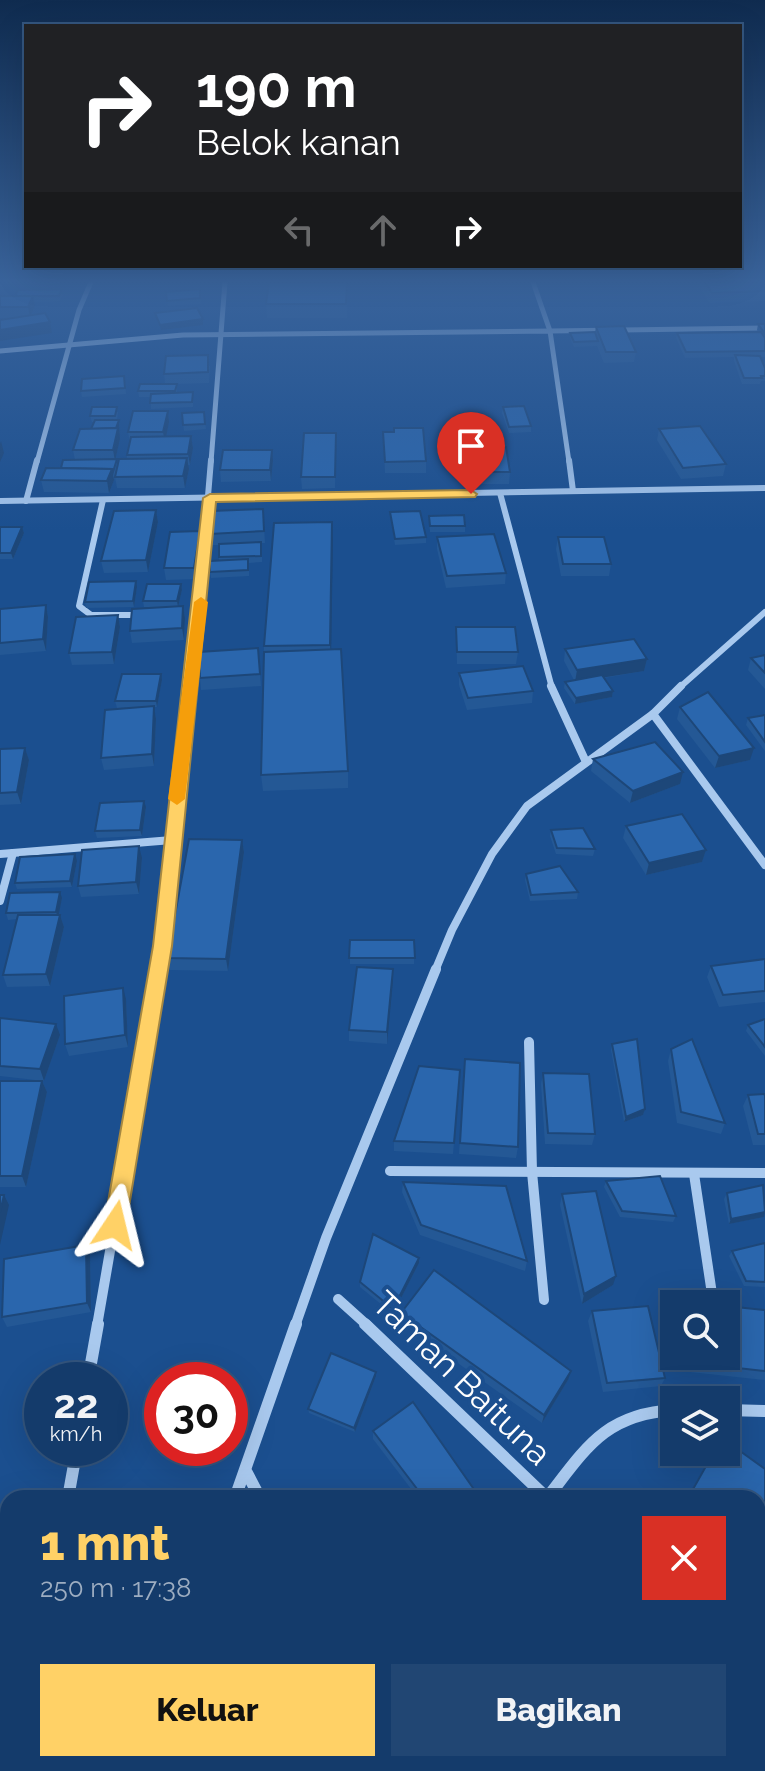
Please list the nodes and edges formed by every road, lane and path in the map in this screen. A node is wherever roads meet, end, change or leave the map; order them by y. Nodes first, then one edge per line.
1 (66, 365) edge
2 (217, 365) edge
3 (555, 365) edge
4 (765, 488) edge
5 (573, 491) junction
6 (500, 493) junction
7 (210, 498) junction
8 (103, 500) junction
9 (0, 501) edge
10 (26, 501) junction
11 (186, 612) edge
12 (200, 612) junction
13 (765, 612) edge
14 (144, 614) edge
15 (653, 714) junction
16 (586, 762) junction
17 (172, 840) junction
18 (13, 853) junction
19 (0, 854) edge
20 (764, 861) edge
21 (0, 901) edge
22 (529, 1042) dead end
23 (390, 1171) dead end
24 (532, 1172) junction
25 (765, 1173) edge
26 (694, 1174) junction
27 (711, 1290) edge
28 (338, 1299) dead end
29 (544, 1300) dead end
30 (91, 1362) edge
31 (660, 1410) edge
32 (740, 1410) edge
33 (765, 1411) edge
34 (74, 1466) edge
35 (247, 1473) junction
36 (69, 1490) edge
37 (239, 1490) edge
38 (256, 1490) edge
39 (539, 1490) edge
40 (554, 1490) edge

1 - 10 street
2 - 7 street
3 - 5 street
4 - 5 street
5 - 6 street
6 - 7 street
6 - 16 street
7 - 8 street
7 - 12 street
8 - 10 street
8 - 14 street
9 - 10 street
11 - 12 street
12 - 17 street
13 - 15 street
15 - 16 street
15 - 20 street
16 - 35 street
17 - 18 street
17 - 30 street
18 - 19 street
18 - 21 street
22 - 24 street
23 - 24 street
24 - 26 street
24 - 29 street
25 - 26 street
26 - 27 street
28 - 39 street, Taman Baituna
31 - 40 street, Taman Baituna
32 - 33 street
34 - 36 street
35 - 37 street
35 - 38 street

